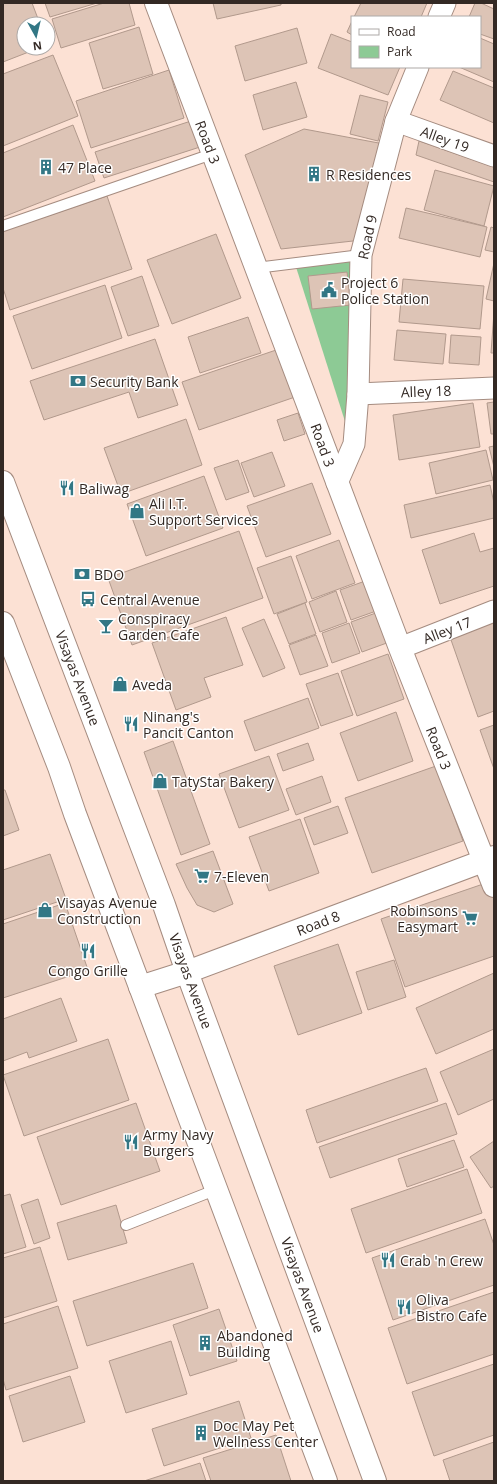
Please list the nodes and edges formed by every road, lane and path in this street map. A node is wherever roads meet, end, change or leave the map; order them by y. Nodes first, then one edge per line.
1 (156, 3) edge
2 (445, 3) edge
3 (439, 16) edge
4 (418, 68) edge
5 (396, 121) junction
6 (212, 154) junction
7 (494, 156) edge
8 (3, 226) edge
9 (361, 255) junction
10 (256, 268) junction
11 (494, 388) edge
12 (358, 394) junction
13 (3, 482) edge
14 (337, 484) junction
15 (494, 611) edge
16 (3, 624) edge
17 (400, 648) junction
18 (489, 859) edge
19 (494, 886) edge
20 (187, 972) junction
21 (140, 987) junction
22 (215, 1190) junction
23 (126, 1225) dead end
24 (326, 1481) edge
25 (375, 1481) edge

1 - 6 main road, Road 3
2 - 3 street
4 - 5 street, Road 9
5 - 7 street, Alley 19
5 - 9 street, Road 9
6 - 8 lane
6 - 10 main road, Road 3
9 - 10 lane
9 - 12 street, Road 9
10 - 14 main road, Road 3
11 - 12 street, Alley 18
12 - 14 street, Road 9
13 - 20 main road, Visayas Avenue
14 - 17 main road, Road 3
15 - 17 street, Alley 17
16 - 21 main road
17 - 18 main road, Road 3
18 - 19 main road, Road 3
18 - 20 main road, Road 8
20 - 21 main road, Road 8
20 - 25 main road, Visayas Avenue
21 - 22 main road
22 - 23 lane
22 - 24 main road

